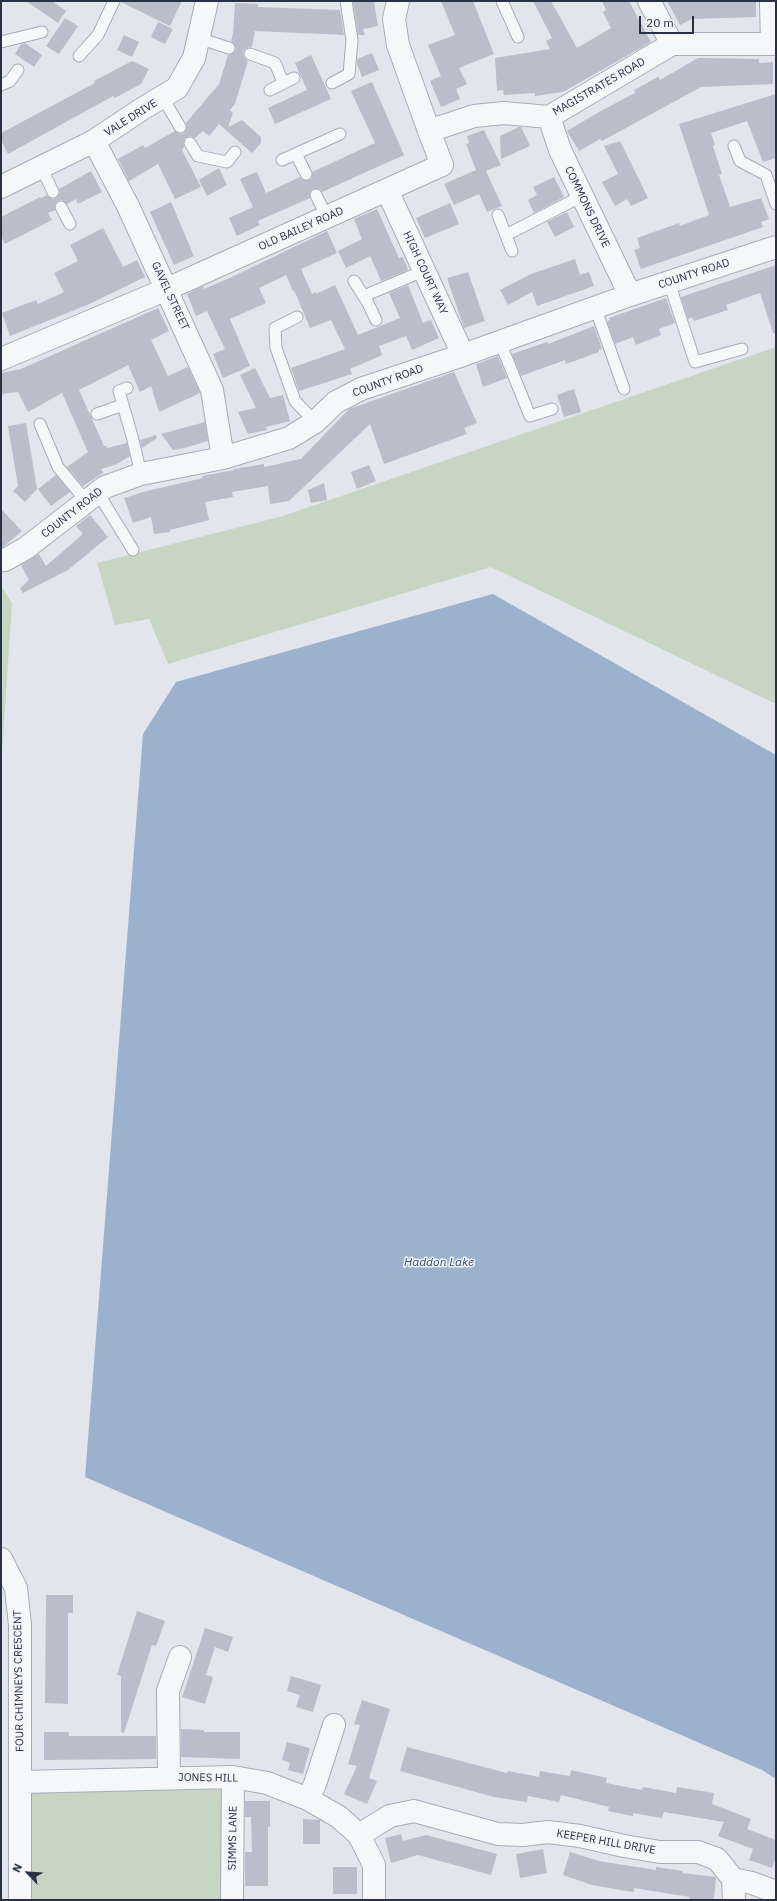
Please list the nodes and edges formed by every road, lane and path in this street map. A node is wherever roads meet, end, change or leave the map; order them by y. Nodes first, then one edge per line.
1 (114, 1) edge
2 (207, 1) edge
3 (346, 1) edge
4 (398, 1) edge
5 (502, 1) edge
6 (649, 1) edge
7 (771, 2) edge
8 (42, 32) dead end
9 (518, 37) dead end
10 (198, 38) junction
11 (1, 42) edge
12 (672, 44) junction
13 (774, 44) edge
14 (230, 48) dead end
15 (250, 54) dead end
16 (79, 56) dead end
17 (18, 70) dead end
18 (294, 78) dead end
19 (283, 82) junction
20 (332, 83) dead end
21 (1, 86) edge
22 (270, 90) dead end
23 (163, 98) junction
24 (549, 117) junction
25 (180, 127) dead end
26 (428, 131) junction
27 (340, 134) dead end
28 (94, 141) junction
29 (190, 143) dead end
30 (734, 146) dead end
31 (235, 152) dead end
32 (296, 154) junction
33 (282, 160) dead end
34 (41, 167) junction
35 (306, 174) dead end
36 (3, 182) edge
37 (387, 190) junction
38 (53, 192) dead end
39 (316, 195) dead end
40 (582, 196) junction
41 (776, 204) edge
42 (61, 207) dead end
43 (498, 215) dead end
44 (327, 217) junction
45 (70, 224) dead end
46 (506, 235) junction
47 (776, 247) edge
48 (512, 251) dead end
49 (423, 270) junction
50 (354, 281) dead end
51 (668, 282) junction
52 (167, 289) junction
53 (630, 295) junction
54 (364, 296) junction
55 (595, 307) junction
56 (297, 318) dead end
57 (376, 320) dead end
58 (500, 342) junction
59 (742, 349) dead end
60 (463, 355) junction
61 (1, 359) edge
62 (127, 388) dead end
63 (624, 389) dead end
64 (123, 405) junction
65 (552, 409) dead end
66 (97, 414) dead end
67 (315, 422) junction
68 (40, 424) dead end
69 (223, 458) junction
70 (141, 474) junction
71 (92, 497) junction
72 (133, 550) dead end
73 (1, 560) edge
74 (1, 1559) edge
75 (180, 1657) dead end
76 (334, 1725) dead end
77 (169, 1777) junction
78 (234, 1777) junction
79 (21, 1782) junction
80 (308, 1798) junction
81 (359, 1835) junction
82 (734, 1890) edge
83 (776, 1892) edge
84 (20, 1900) edge
85 (232, 1900) edge
86 (374, 1900) edge

1 - 16 lane
2 - 10 street, VALE DRIVE
3 - 20 lane
4 - 26 street, OLD BAILEY ROAD
5 - 9 lane
6 - 12 street
7 - 13 street
8 - 11 lane
10 - 14 lane
10 - 23 street, VALE DRIVE
12 - 13 street
12 - 24 street, MAGISTRATES ROAD
15 - 19 lane
17 - 21 lane
18 - 19 lane
19 - 22 lane
23 - 25 lane
23 - 28 street, VALE DRIVE
24 - 26 street, MAGISTRATES ROAD
24 - 40 street, COMMONS DRIVE
26 - 37 street, OLD BAILEY ROAD
27 - 32 lane
28 - 34 street, VALE DRIVE
28 - 52 street, GAVEL STREET
29 - 31 lane
30 - 41 lane
32 - 33 lane
32 - 35 lane
34 - 36 street, VALE DRIVE
34 - 38 lane
37 - 44 street, OLD BAILEY ROAD
37 - 49 street, HIGH COURT WAY
39 - 44 lane
40 - 46 lane
40 - 53 street, COMMONS DRIVE
42 - 45 lane
43 - 46 lane
44 - 52 street, OLD BAILEY ROAD
46 - 48 lane
47 - 51 street, COUNTY ROAD
49 - 54 lane
49 - 60 street, HIGH COURT WAY
50 - 54 lane
51 - 53 street, COUNTY ROAD
51 - 59 lane
52 - 61 street, OLD BAILEY ROAD
52 - 69 street, GAVEL STREET
53 - 55 street, COUNTY ROAD
54 - 57 lane
55 - 58 street, COUNTY ROAD
55 - 63 lane
56 - 67 lane
58 - 60 street, COUNTY ROAD
58 - 65 lane
60 - 67 street, COUNTY ROAD
62 - 64 lane
64 - 66 lane
64 - 70 lane
67 - 69 street, COUNTY ROAD
68 - 71 lane
69 - 70 street, COUNTY ROAD
70 - 71 street, COUNTY ROAD
71 - 72 lane
71 - 73 street, COUNTY ROAD
74 - 79 street, FOUR CHIMNEYS CRESCENT
75 - 77 street
76 - 80 street
77 - 78 street, JONES HILL
77 - 79 street, JONES HILL
78 - 80 street, JONES HILL
78 - 85 street, SIMMS LANE
79 - 84 street, FOUR CHIMNEYS CRESCENT
80 - 81 street, JONES HILL
81 - 82 street, KEEPER HILL DRIVE
81 - 86 street, JONES HILL
82 - 83 street

